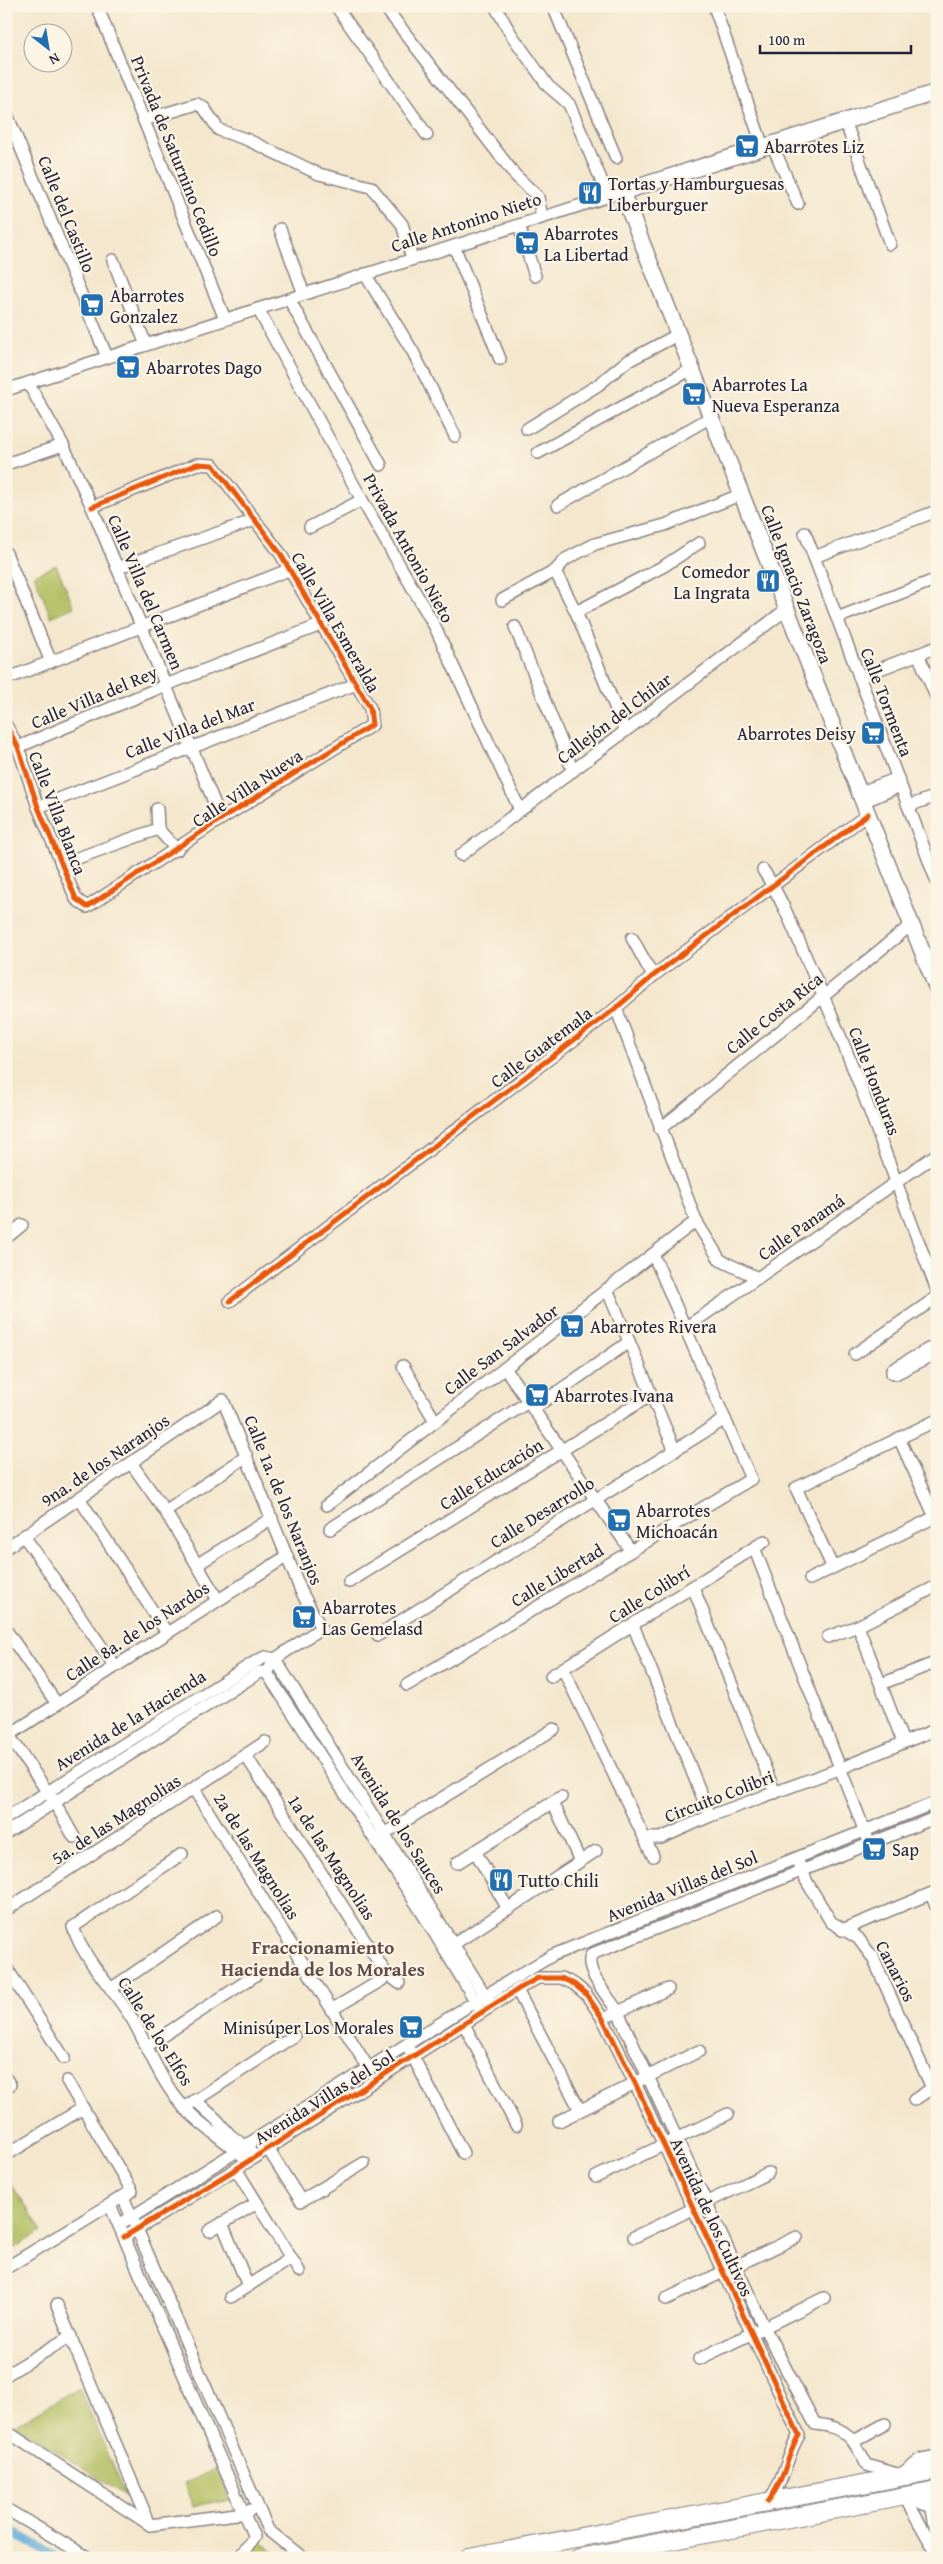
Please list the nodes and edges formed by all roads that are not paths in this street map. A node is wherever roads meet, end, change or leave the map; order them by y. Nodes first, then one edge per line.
1 (98, 6) edge
2 (336, 6) edge
3 (384, 6) edge
4 (495, 6) edge
5 (553, 6) edge
6 (714, 6) edge
7 (587, 90) junction
8 (937, 92) edge
9 (569, 104) junction
10 (6, 112) edge
11 (144, 120) junction
12 (845, 121) junction
13 (427, 135) dead end
14 (768, 145) junction
15 (616, 158) dead end
16 (615, 194) junction
17 (798, 204) dead end
18 (542, 217) junction
19 (519, 225) junction
20 (280, 228) dead end
21 (890, 244) dead end
22 (456, 245) junction
23 (412, 259) junction
24 (114, 260) dead end
25 (365, 274) junction
26 (535, 276) dead end
27 (304, 294) junction
28 (480, 297) dead end
29 (288, 299) junction
30 (258, 309) junction
31 (225, 320) junction
32 (679, 334) junction
33 (146, 345) junction
34 (107, 357) junction
35 (500, 359) dead end
36 (692, 369) junction
37 (28, 383) junction
38 (6, 390) edge
39 (711, 416) junction
40 (527, 429) dead end
41 (455, 436) dead end
42 (63, 445) junction
43 (538, 453) dead end
44 (6, 464) edge
45 (380, 465) dead end
46 (742, 494) junction
47 (362, 500) junction
48 (558, 505) dead end
49 (92, 507) junction
50 (937, 511) edge
51 (255, 520) junction
52 (310, 527) dead end
53 (805, 533) dead end
54 (699, 543) dead end
55 (6, 552) edge
56 (814, 557) junction
57 (117, 568) junction
58 (291, 570) junction
59 (555, 571) junction
60 (937, 579) edge
61 (502, 600) dead end
62 (787, 609) junction
63 (576, 612) junction
64 (837, 618) junction
65 (323, 624) junction
66 (141, 626) junction
67 (515, 627) dead end
68 (937, 647) edge
69 (918, 654) junction
70 (51, 662) junction
71 (859, 677) junction
72 (6, 679) edge
73 (356, 684) junction
74 (166, 685) junction
75 (937, 699) edge
76 (6, 725) edge
77 (372, 725) joint
78 (625, 732) junction
79 (191, 746) junction
80 (18, 747) junction
81 (573, 771) junction
82 (899, 782) junction
83 (937, 796) edge
84 (863, 803) junction
85 (908, 806) junction
86 (38, 807) junction
87 (157, 809) dead end
88 (520, 810) junction
89 (221, 819) junction
90 (158, 829) junction
91 (177, 850) junction
92 (461, 855) dead end
93 (61, 864) junction
94 (763, 870) dead end
95 (937, 882) edge
96 (774, 887) junction
97 (87, 907) joint
98 (911, 925) junction
99 (632, 938) dead end
100 (653, 976) junction
101 (937, 989) edge
102 (823, 996) junction
103 (616, 1008) junction
104 (660, 1130) junction
105 (937, 1154) edge
106 (895, 1183) junction
107 (696, 1221) junction
108 (22, 1225) dead end
109 (6, 1238) edge
110 (653, 1254) junction
111 (758, 1278) junction
112 (607, 1290) junction
113 (937, 1290) edge
114 (937, 1297) edge
115 (230, 1301) dead end
116 (685, 1328) junction
117 (629, 1342) junction
118 (937, 1344) edge
119 (937, 1353) edge
120 (855, 1354) dead end
121 (403, 1366) dead end
122 (505, 1368) junction
123 (651, 1395) junction
124 (223, 1400) joint
125 (530, 1406) junction
126 (725, 1419) junction
127 (937, 1420) edge
128 (435, 1421) junction
129 (899, 1438) junction
130 (675, 1450) junction
131 (562, 1451) junction
132 (247, 1456) junction
133 (131, 1463) junction
134 (80, 1498) junction
135 (595, 1500) junction
136 (327, 1504) dead end
137 (165, 1511) junction
138 (936, 1516) edge
139 (272, 1518) junction
140 (330, 1529) dead end
141 (24, 1536) junction
142 (765, 1542) dead end
143 (6, 1548) edge
144 (755, 1550) junction
145 (631, 1551) junction
146 (287, 1556) junction
147 (198, 1564) junction
148 (832, 1566) junction
149 (810, 1579) dead end
150 (350, 1582) dead end
151 (937, 1586) edge
152 (693, 1587) junction
153 (218, 1600) junction
154 (633, 1625) junction
155 (858, 1626) junction
156 (6, 1630) edge
157 (167, 1633) junction
158 (378, 1635) dead end
159 (828, 1637) dead end
160 (275, 1659) junction
161 (937, 1662) edge
162 (115, 1666) junction
163 (563, 1669) junction
164 (267, 1673) junction
165 (551, 1676) dead end
166 (881, 1684) junction
167 (407, 1685) dead end
168 (57, 1704) junction
169 (554, 1729) dead end
170 (937, 1729) edge
171 (7, 1734) edge
172 (265, 1742) dead end
173 (903, 1742) junction
174 (244, 1757) junction
175 (839, 1769) junction
176 (194, 1789) junction
177 (48, 1792) junction
178 (775, 1793) junction
179 (561, 1797) dead end
180 (55, 1802) junction
181 (937, 1802) edge
182 (550, 1804) junction
183 (710, 1816) junction
184 (937, 1816) edge
185 (6, 1818) edge
186 (865, 1831) junction
187 (6, 1833) edge
188 (385, 1833) junction
189 (74, 1837) dead end
190 (646, 1838) junction
191 (374, 1840) junction
192 (869, 1844) junction
193 (475, 1851) junction
194 (596, 1851) dead end
195 (182, 1854) dead end
196 (653, 1856) dead end
197 (797, 1858) junction
198 (580, 1861) junction
199 (457, 1862) dead end
200 (802, 1870) junction
201 (934, 1892) edge
202 (937, 1908) edge
203 (508, 1909) junction
204 (6, 1910) edge
205 (217, 1916) dead end
206 (656, 1922) junction
207 (842, 1930) junction
208 (582, 1943) junction
209 (454, 1944) junction
210 (592, 1954) junction
211 (6, 1967) edge
212 (385, 1972) junction
213 (256, 1975) dead end
214 (538, 1978) joint
215 (399, 1983) dead end
216 (112, 1988) junction
217 (668, 1989) dead end
218 (517, 1990) junction
219 (480, 1998) junction
220 (487, 2009) junction
221 (331, 2010) junction
222 (618, 2012) junction
223 (603, 2019) junction
224 (464, 2024) junction
225 (294, 2036) dead end
226 (407, 2045) junction
227 (147, 2046) junction
228 (699, 2051) dead end
229 (414, 2057) junction
230 (64, 2058) dead end
231 (369, 2069) junction
232 (648, 2076) junction
233 (67, 2081) dead end
234 (636, 2083) junction
235 (934, 2087) edge
236 (195, 2100) junction
237 (914, 2100) dead end
238 (83, 2108) junction
239 (184, 2108) junction
240 (580, 2110) junction
241 (728, 2114) dead end
242 (559, 2121) dead end
243 (516, 2124) dead end
244 (678, 2139) junction
245 (664, 2145) junction
246 (242, 2149) junction
247 (268, 2149) junction
248 (463, 2153) dead end
249 (6, 2155) edge
250 (253, 2158) junction
251 (364, 2163) dead end
252 (236, 2169) junction
253 (768, 2174) dead end
254 (596, 2178) dead end
255 (123, 2197) junction
256 (706, 2202) junction
257 (257, 2203) junction
258 (110, 2205) junction
259 (694, 2208) junction
260 (132, 2217) junction
261 (222, 2223) junction
262 (119, 2225) junction
263 (137, 2228) junction
264 (209, 2231) dead end
265 (124, 2236) junction
266 (634, 2237) dead end
267 (797, 2237) dead end
268 (291, 2258) junction
269 (736, 2266) junction
270 (6, 2268) edge
271 (299, 2271) dead end
272 (722, 2272) junction
273 (248, 2286) junction
274 (231, 2297) dead end
275 (824, 2298) dead end
276 (666, 2299) dead end
277 (58, 2306) dead end
278 (764, 2327) junction
279 (750, 2334) junction
280 (71, 2336) junction
281 (699, 2359) dead end
282 (6, 2375) edge
283 (207, 2391) junction
284 (193, 2397) junction
285 (815, 2424) junction
286 (885, 2424) dead end
287 (6, 2431) edge
288 (799, 2435) junction
289 (854, 2441) junction
290 (937, 2458) edge
291 (931, 2471) edge
292 (902, 2476) junction
293 (904, 2496) junction
294 (933, 2497) edge
295 (768, 2501) junction
296 (258, 2507) junction
297 (6, 2510) edge
298 (244, 2513) junction
299 (150, 2525) junction
300 (936, 2527) edge
301 (268, 2530) junction
302 (924, 2530) junction
303 (254, 2537) junction
304 (937, 2537) edge
305 (937, 2554) edge
306 (89, 2558) edge
307 (240, 2558) edge
308 (303, 2558) edge
309 (469, 2558) edge
310 (579, 2558) edge

1 - 11 street, Privada de Saturnino Cedillo
2 - 13 street
3 - 18 street
4 - 9 street
5 - 7 street
6 - 14 street
7 - 9 street
7 - 15 street
8 - 12 main road, Calle Antonino Nieto
9 - 16 street
10 - 34 street, Calle del Castillo
11 - 23 street
11 - 31 street, Privada de Saturnino Cedillo
12 - 14 main road, Calle Antonino Nieto
12 - 21 street
14 - 16 main road, Calle Antonino Nieto
14 - 17 street
16 - 18 street, Calle Antonino Nieto
16 - 32 main road, Calle Ignacio Zaragoza
18 - 19 street, Calle Antonino Nieto
19 - 22 street, Calle Antonino Nieto
19 - 26 street
20 - 27 street
22 - 23 street, Calle Antonino Nieto
22 - 28 street
22 - 35 street
23 - 25 street, Calle Antonino Nieto
24 - 33 street
25 - 27 street, Calle Antonino Nieto
25 - 41 street
27 - 29 street, Calle Antonino Nieto
29 - 30 street, Calle Antonino Nieto
29 - 45 street
30 - 31 street, Calle Antonino Nieto
30 - 47 street, Privada Antonio Nieto
31 - 33 street, Calle Antonino Nieto
32 - 36 main road, Calle Ignacio Zaragoza
32 - 40 street
33 - 34 street, Calle Antonino Nieto
34 - 37 street, Calle Antonino Nieto
36 - 39 main road, Calle Ignacio Zaragoza
36 - 43 street
37 - 38 street, Calle Antonino Nieto
37 - 42 street, Calle Villa del Carmen
39 - 46 main road, Calle Ignacio Zaragoza
39 - 48 street
42 - 44 street
42 - 49 street, Calle Villa del Carmen
46 - 59 street
46 - 62 main road, Calle Ignacio Zaragoza
47 - 52 street
47 - 88 street, Privada Antonio Nieto
49 - 51 street, Calle Villa Esmeralda
49 - 57 street, Calle Villa del Carmen
50 - 56 street
51 - 57 street
51 - 58 street, Calle Villa Esmeralda
53 - 56 street, Calle Tormenta
54 - 63 street
55 - 70 street
56 - 64 street, Calle Tormenta
57 - 66 street, Calle Villa del Carmen
58 - 65 street, Calle Villa Esmeralda
58 - 66 street
59 - 61 street
59 - 63 street
60 - 64 street
62 - 78 street, Callejón del Chilar
62 - 84 main road, Calle Ignacio Zaragoza
63 - 78 street
64 - 71 street, Calle Tormenta
65 - 73 street, Calle Villa Esmeralda
65 - 74 street, Calle Villa del Rey
66 - 70 street
66 - 74 street, Calle Villa del Carmen
67 - 81 street
68 - 69 street
69 - 71 street
69 - 75 street
70 - 72 street
71 - 82 street, Calle Tormenta
73 - 77 street, Calle Villa Esmeralda
73 - 79 street, Calle Villa del Mar
74 - 79 street, Calle Villa del Carmen
74 - 80 street, Calle Villa del Rey
76 - 80 street, Calle Villa Blanca
77 - 89 street, Calle Villa Nueva
78 - 81 street, Callejón del Chilar
79 - 86 street, Calle Villa del Mar
79 - 89 street, Calle Villa del Carmen
80 - 86 street, Calle Villa Blanca
81 - 88 street, Callejón del Chilar
82 - 84 street, Calle Guatemala
82 - 85 street, Calle Tormenta
83 - 85 street
84 - 96 street, Calle Guatemala
84 - 98 main road, Calle Ignacio Zaragoza
85 - 95 street, Calle Tormenta
86 - 93 street, Calle Villa Blanca
87 - 90 street
88 - 92 street, Callejón del Chilar
89 - 91 street, Calle Villa Nueva
90 - 91 street
90 - 93 street
91 - 97 street, Calle Villa Nueva
93 - 97 street, Calle Villa Blanca
94 - 96 street, Calle Honduras
96 - 100 street, Calle Guatemala
96 - 102 street, Calle Honduras
98 - 101 main road, Calle Ignacio Zaragoza
98 - 102 street, Calle Costa Rica
99 - 100 street
100 - 103 street, Calle Guatemala
102 - 104 street, Calle Costa Rica
102 - 106 street, Calle Honduras
103 - 104 street
103 - 115 street, Calle Guatemala
104 - 107 street
105 - 106 street, Calle Panamá
106 - 111 street, Calle Panamá
106 - 113 street, Calle Honduras
107 - 110 street, Calle San Salvador
107 - 111 street
108 - 109 street
110 - 112 street, Calle San Salvador
110 - 116 street
111 - 116 street, Calle Panamá
112 - 117 street
112 - 122 street, Calle San Salvador
114 - 120 street
116 - 126 street
117 - 123 street
117 - 125 street
118 - 119 street
121 - 128 street
122 - 125 street
122 - 128 street, Calle San Salvador
123 - 130 street
123 - 131 street, Calle Educación
124 - 132 street, Calle 1a. de los Naranjos
124 - 133 street, 9na. de los Naranjos
125 - 131 street
125 - 140 street
126 - 130 street, Calle Desarrollo
126 - 145 street, Calle Libertad
127 - 129 street
128 - 136 street, Calle San Salvador
129 - 138 street
129 - 148 street
130 - 135 street, Calle Desarrollo
131 - 135 street
131 - 150 street, Calle Educación
132 - 137 street
132 - 139 street, Calle 1a. de los Naranjos
133 - 134 street, 9na. de los Naranjos
133 - 137 street
134 - 141 street, 9na. de los Naranjos
134 - 157 street
135 - 145 street
135 - 158 street, Calle Desarrollo
137 - 147 street
138 - 148 street
139 - 146 street, Calle 1a. de los Naranjos
139 - 147 street
141 - 143 street, 9na. de los Naranjos
141 - 162 street
142 - 144 street, Calle Colibrí
144 - 152 street, Calle Colibrí
144 - 175 street
145 - 167 street, Calle Libertad
146 - 153 street, Calle 8a. de los Nardos
146 - 160 street, Calle 1a. de los Naranjos
147 - 153 street
148 - 149 street
151 - 155 street
152 - 154 street, Calle Colibrí
152 - 178 street
153 - 157 street, Calle 8a. de los Nardos
154 - 163 street, Calle Colibrí
154 - 183 street
155 - 159 street
155 - 166 street
156 - 168 street
157 - 162 street, Calle 8a. de los Nardos
160 - 164 street, Calle 1a. de los Naranjos
160 - 177 street, Avenida de la Hacienda
160 - 188 street, Avenida de los Sauces
161 - 166 street
162 - 168 street, Calle 8a. de los Nardos
163 - 165 street, Calle Colibrí
163 - 190 street, Circuito Colibri
164 - 180 street, Avenida de la Hacienda
164 - 191 street, Avenida de los Sauces
166 - 173 street
168 - 171 street, Calle 8a. de los Nardos
169 - 188 street
170 - 173 street, Circuito Colibri
171 - 177 street
172 - 174 street, 5a. de las Magnolias
173 - 175 street, Circuito Colibri
174 - 176 street, 5a. de las Magnolias
174 - 212 street, 1a de las Magnolias
175 - 178 street, Circuito Colibri
175 - 186 street
176 - 204 street, 5a. de las Magnolias
176 - 221 street, 2a de las Magnolias
177 - 180 street
177 - 185 street, Avenida de la Hacienda
178 - 183 street, Circuito Colibri
179 - 182 street
180 - 187 street, Avenida de la Hacienda
180 - 189 street
181 - 186 street, Avenida Villas del Sol
182 - 193 street
182 - 198 street
183 - 190 street, Circuito Colibri
184 - 192 street, Avenida Villas del Sol
186 - 192 street
186 - 197 street, Avenida Villas del Sol
188 - 191 street
188 - 209 street, Avenida de los Sauces
190 - 196 street
191 - 219 street, Avenida de los Sauces
192 - 200 street, Avenida Villas del Sol
193 - 199 street
193 - 203 street
194 - 198 street
195 - 216 street, Calle de los Elfos
197 - 200 street, Canarios
197 - 206 street, Avenida Villas del Sol
198 - 203 street
200 - 206 street, Avenida Villas del Sol
200 - 207 street, Canarios
201 - 202 street
201 - 207 street
203 - 209 street
205 - 216 street
206 - 208 street, Avenida Villas del Sol
206 - 210 street, Avenida Villas del Sol
207 - 235 street, Canarios
208 - 210 street
208 - 219 street, Avenida Villas del Sol
209 - 219 street, Avenida de los Sauces
210 - 222 street, Avenida de los Cultivos
211 - 230 street
212 - 215 street, 1a de las Magnolias
212 - 221 street
213 - 227 street
214 - 218 street, Avenida Villas del Sol
214 - 223 street, Avenida de los Cultivos
216 - 227 street, Calle de los Elfos
217 - 222 street
218 - 220 street, Avenida Villas del Sol
218 - 240 street
219 - 220 street, Avenida de los Sauces
219 - 226 street, Avenida Villas del Sol
220 - 224 street, Avenida Villas del Sol
221 - 231 street, 2a de las Magnolias
222 - 223 street
222 - 232 street, Avenida de los Cultivos
223 - 234 street, Avenida de los Cultivos
224 - 229 street, Avenida Villas del Sol
224 - 243 street
225 - 236 street
226 - 229 street
226 - 231 street, Avenida Villas del Sol
227 - 239 street, Calle de los Elfos
228 - 232 street
229 - 247 street, Avenida Villas del Sol
229 - 248 street
231 - 246 street, Avenida Villas del Sol
232 - 234 street
232 - 244 street, Avenida de los Cultivos
233 - 238 street
234 - 240 street
234 - 245 street, Avenida de los Cultivos
235 - 237 street
236 - 239 street
236 - 246 street, Calle de los Elfos
238 - 249 street
238 - 255 street
239 - 246 street, Calle de los Elfos
240 - 242 street
241 - 244 street
244 - 245 street
244 - 256 street, Avenida de los Cultivos
245 - 254 street
245 - 259 street, Avenida de los Cultivos
246 - 250 street, Calle de los Elfos
246 - 260 street, Avenida Villas del Sol
247 - 250 street, Avenida Villas del Sol
247 - 251 street
250 - 252 street, Avenida Villas del Sol
252 - 257 street
252 - 263 street, Avenida Villas del Sol
253 - 256 street
255 - 258 street
255 - 260 street
256 - 259 street
256 - 269 street, Avenida de los Cultivos
257 - 261 street
257 - 268 street
258 - 262 street
258 - 270 street
259 - 266 street
259 - 272 street, Avenida de los Cultivos
260 - 262 street, Avenida Villas del Sol
260 - 263 street
261 - 264 street
261 - 273 street
262 - 265 street
263 - 265 street, Avenida Villas del Sol
263 - 283 street
265 - 284 street
267 - 269 street
268 - 271 street
268 - 273 street
269 - 272 street
269 - 278 street, Avenida de los Cultivos
272 - 276 street
272 - 279 street, Avenida de los Cultivos
273 - 274 street
275 - 278 street
277 - 280 street
278 - 279 street
278 - 285 street, Avenida de los Cultivos
279 - 281 street
279 - 288 street, Avenida de los Cultivos
280 - 282 street
280 - 299 street
283 - 284 street
283 - 296 street
284 - 298 street
285 - 288 street
285 - 289 street
286 - 289 street
287 - 299 street
288 - 295 street
289 - 292 street
290 - 292 main road
291 - 292 main road
292 - 295 main road
293 - 294 main road
293 - 302 street
293 - 310 main road
294 - 300 street
295 - 309 main road
296 - 298 street
296 - 301 street
297 - 306 street
298 - 299 street
298 - 303 street
300 - 302 street
300 - 304 street
301 - 303 street
301 - 308 street
302 - 305 street
303 - 307 street

